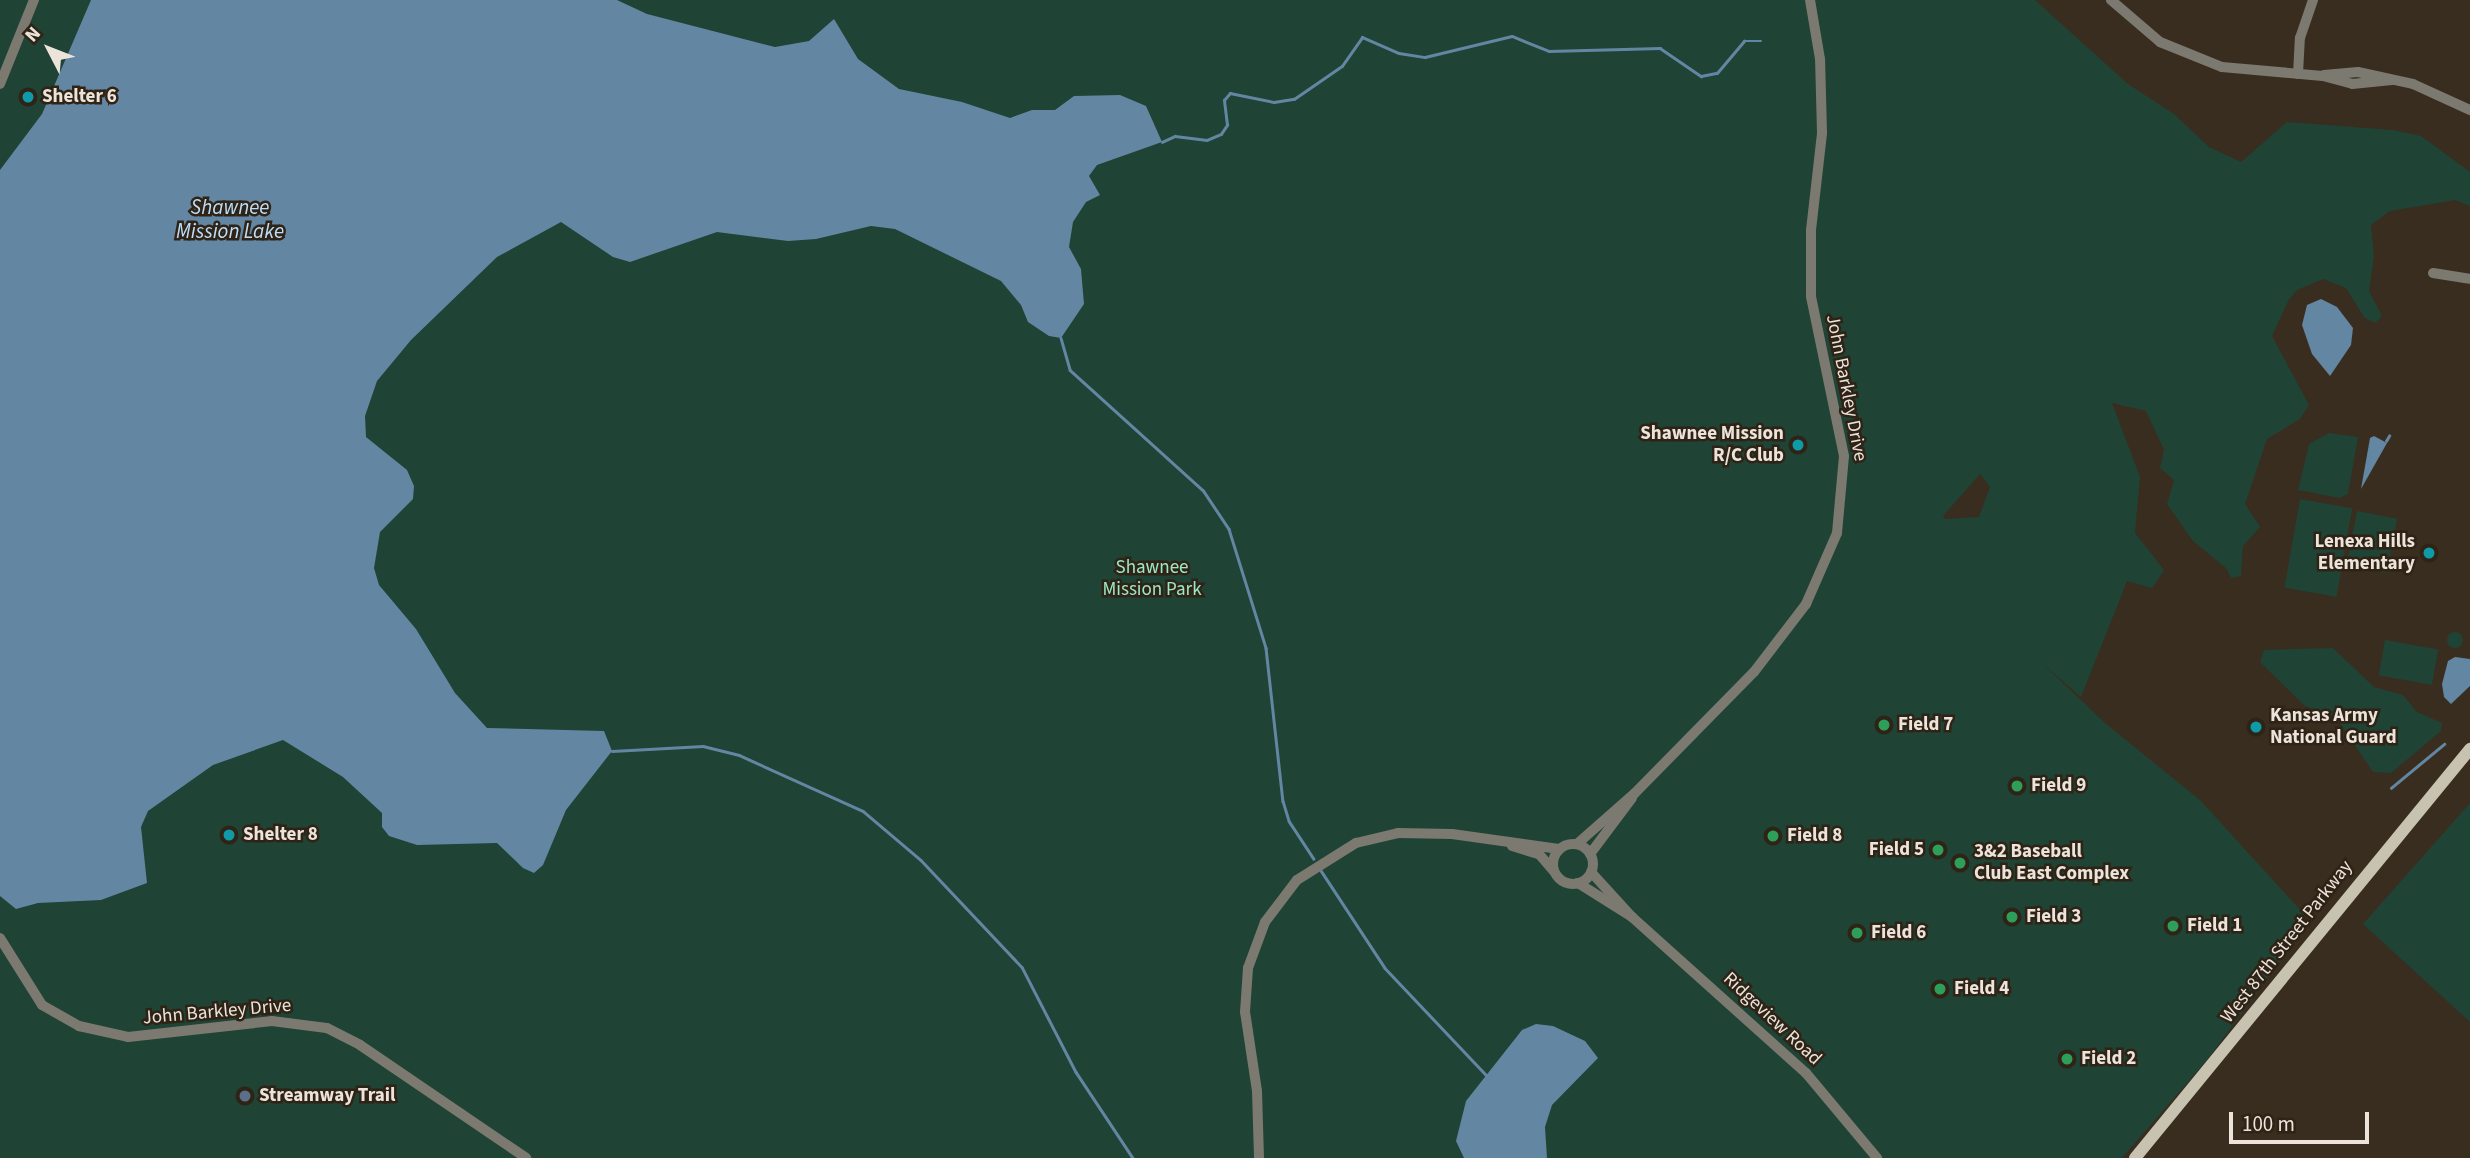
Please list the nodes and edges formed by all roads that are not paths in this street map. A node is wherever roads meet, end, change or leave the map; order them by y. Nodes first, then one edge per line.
1 (34, 0) edge
2 (1810, 0) edge
3 (2111, 0) edge
4 (2313, 0) edge
5 (2298, 74) junction
6 (0, 84) edge
7 (2470, 110) edge
8 (2433, 273) dead end
9 (2470, 279) edge
10 (2470, 749) edge
11 (1634, 794) junction
12 (1495, 840) junction
13 (1577, 844) junction
14 (1559, 849) junction
15 (1590, 854) junction
16 (1554, 871) junction
17 (1591, 872) junction
18 (1577, 883) junction
19 (1632, 918) junction
20 (0, 938) edge
21 (526, 1158) edge
22 (1259, 1158) edge
23 (1877, 1158) edge
24 (2135, 1158) edge

1 - 6 street
2 - 11 street, John Barkley Drive
3 - 5 street
4 - 5 street
5 - 7 street
8 - 9 street
10 - 24 main road, West 87th Street Parkway
11 - 13 street
11 - 15 street
12 - 14 street
12 - 16 street
12 - 22 street
13 - 14 street
13 - 15 street
14 - 16 street
15 - 17 street
16 - 18 street
17 - 18 street
17 - 19 street
18 - 19 street
19 - 23 street, Ridgeview Road
20 - 21 street, John Barkley Drive

